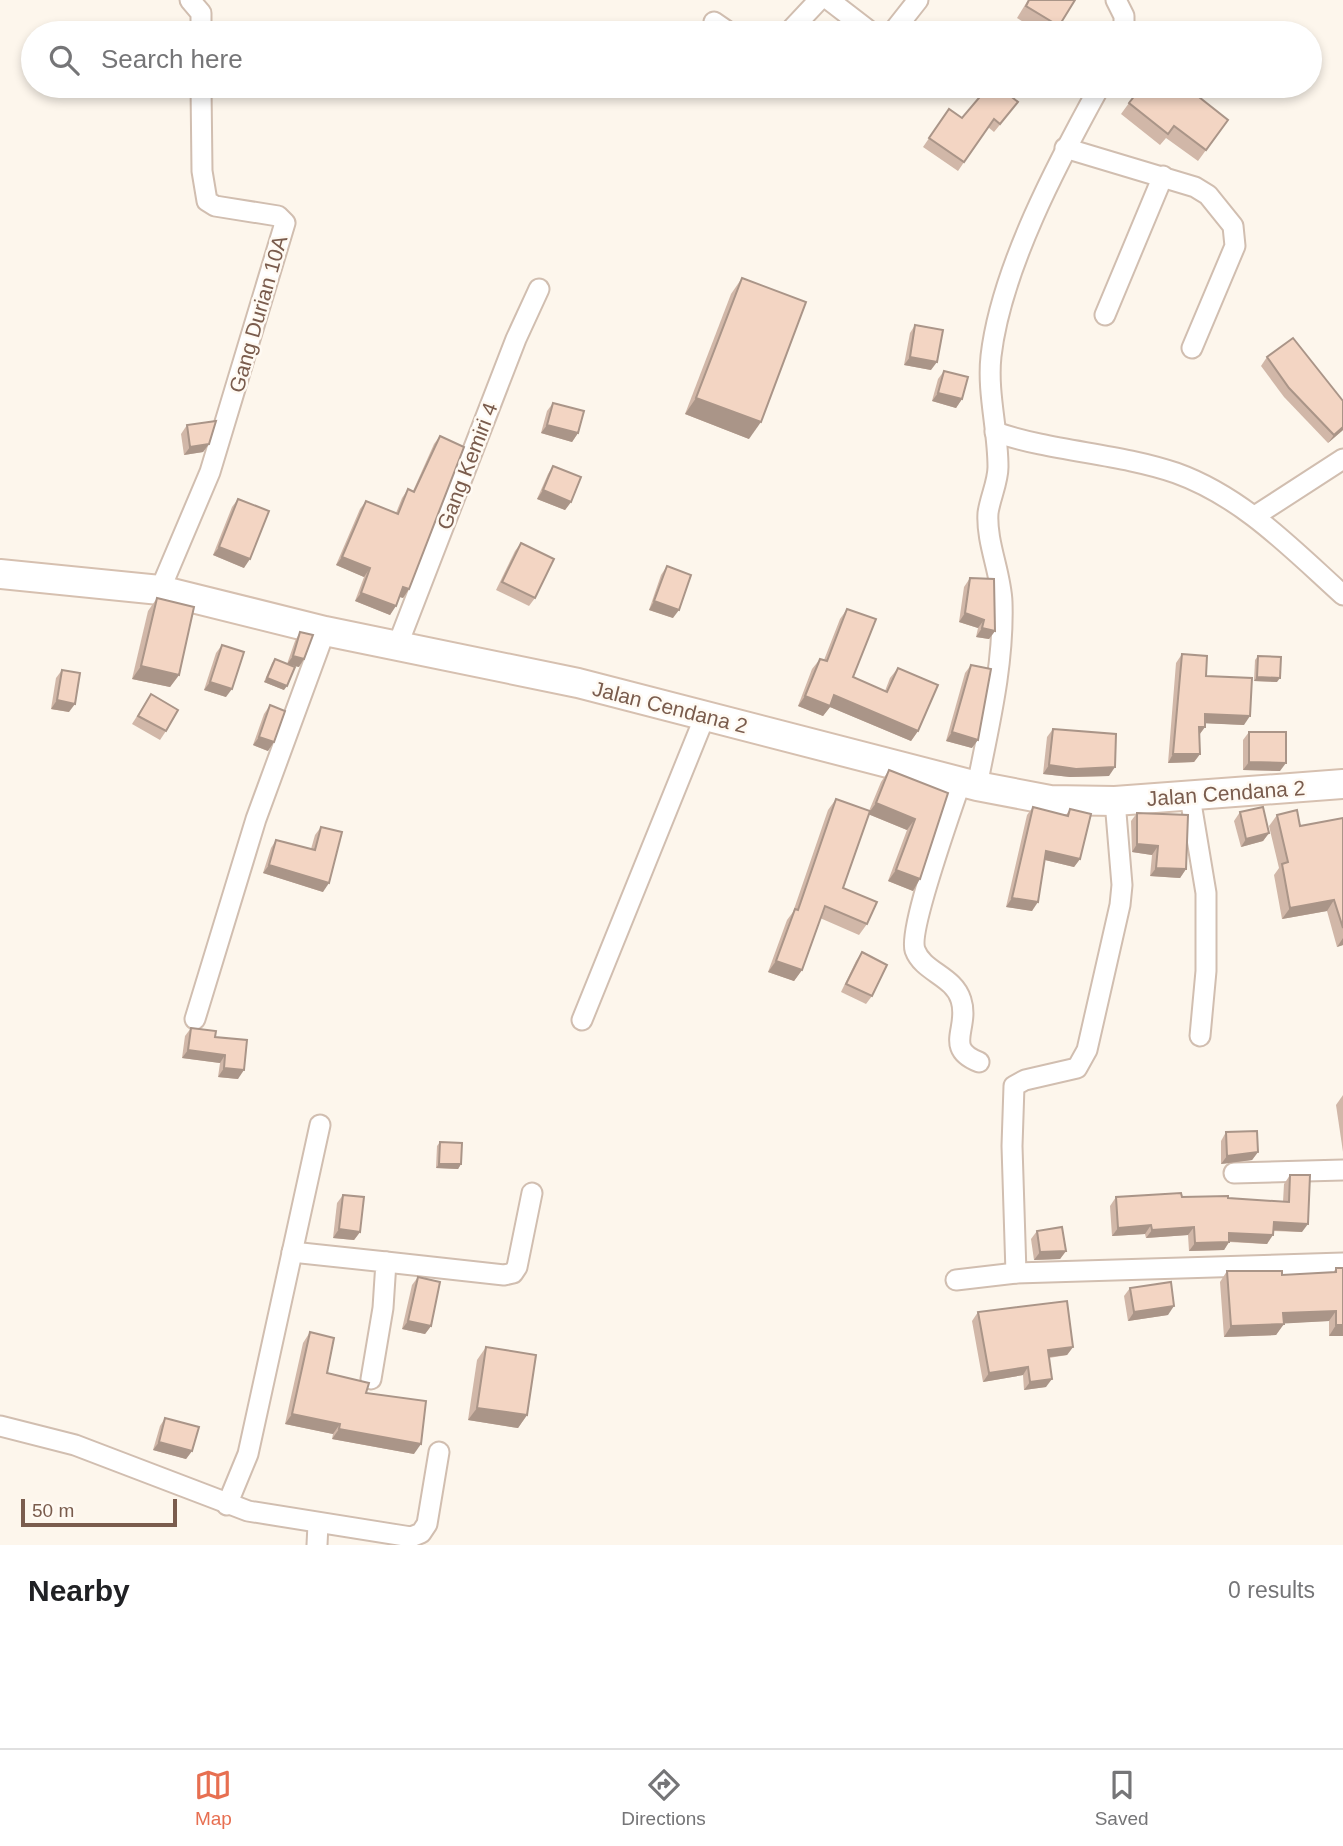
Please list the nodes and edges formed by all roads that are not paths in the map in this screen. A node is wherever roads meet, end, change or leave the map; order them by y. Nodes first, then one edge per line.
1 (190, 0) edge
2 (819, 0) edge
3 (829, 0) edge
4 (918, 0) edge
5 (1116, 0) edge
6 (201, 21) edge
7 (799, 21) edge
8 (856, 21) edge
9 (901, 21) edge
10 (1124, 21) edge
11 (201, 98) edge
12 (1093, 98) edge
13 (1066, 148) junction
14 (1163, 176) junction
15 (539, 289) dead end
16 (1105, 315) dead end
17 (1192, 348) dead end
18 (995, 432) junction
19 (1343, 459) edge
20 (1255, 516) junction
21 (0, 574) edge
22 (160, 590) junction
23 (1343, 595) edge
24 (325, 631) junction
25 (398, 644) junction
26 (705, 716) junction
27 (969, 784) junction
28 (1343, 784) edge
29 (1190, 797) junction
30 (1115, 801) junction
31 (195, 1019) dead end
32 (582, 1020) dead end
33 (1200, 1036) dead end
34 (979, 1062) dead end
35 (320, 1125) dead end
36 (1343, 1170) edge
37 (1234, 1173) dead end
38 (532, 1193) dead end
39 (292, 1252) junction
40 (386, 1262) junction
41 (1343, 1263) edge
42 (1016, 1273) junction
43 (956, 1280) dead end
44 (371, 1379) dead end
45 (0, 1426) edge
46 (439, 1452) dead end
47 (227, 1504) junction
48 (318, 1524) junction
49 (317, 1545) edge

1 - 6 street
2 - 7 street
3 - 8 street
4 - 9 street
5 - 10 street
11 - 22 street, Gang Durian 10A
12 - 13 street
13 - 14 street
13 - 18 street
14 - 16 street
14 - 17 street
15 - 25 street, Gang Kemiri 4
18 - 20 street
18 - 27 street
19 - 20 street
20 - 23 street
21 - 22 street, Jalan Cendana 2
22 - 24 street, Jalan Cendana 2
24 - 25 street, Jalan Cendana 2
24 - 31 street
25 - 26 street, Jalan Cendana 2
26 - 27 street, Jalan Cendana 2
26 - 32 street
27 - 30 street, Jalan Cendana 2
27 - 34 street
28 - 29 street, Jalan Cendana 2
29 - 30 street, Jalan Cendana 2
29 - 33 street
30 - 42 street
35 - 39 street
36 - 37 street
38 - 40 street
39 - 40 street
39 - 47 street
40 - 44 street
41 - 42 street
42 - 43 street
45 - 47 street
46 - 48 street
47 - 48 street
48 - 49 street

